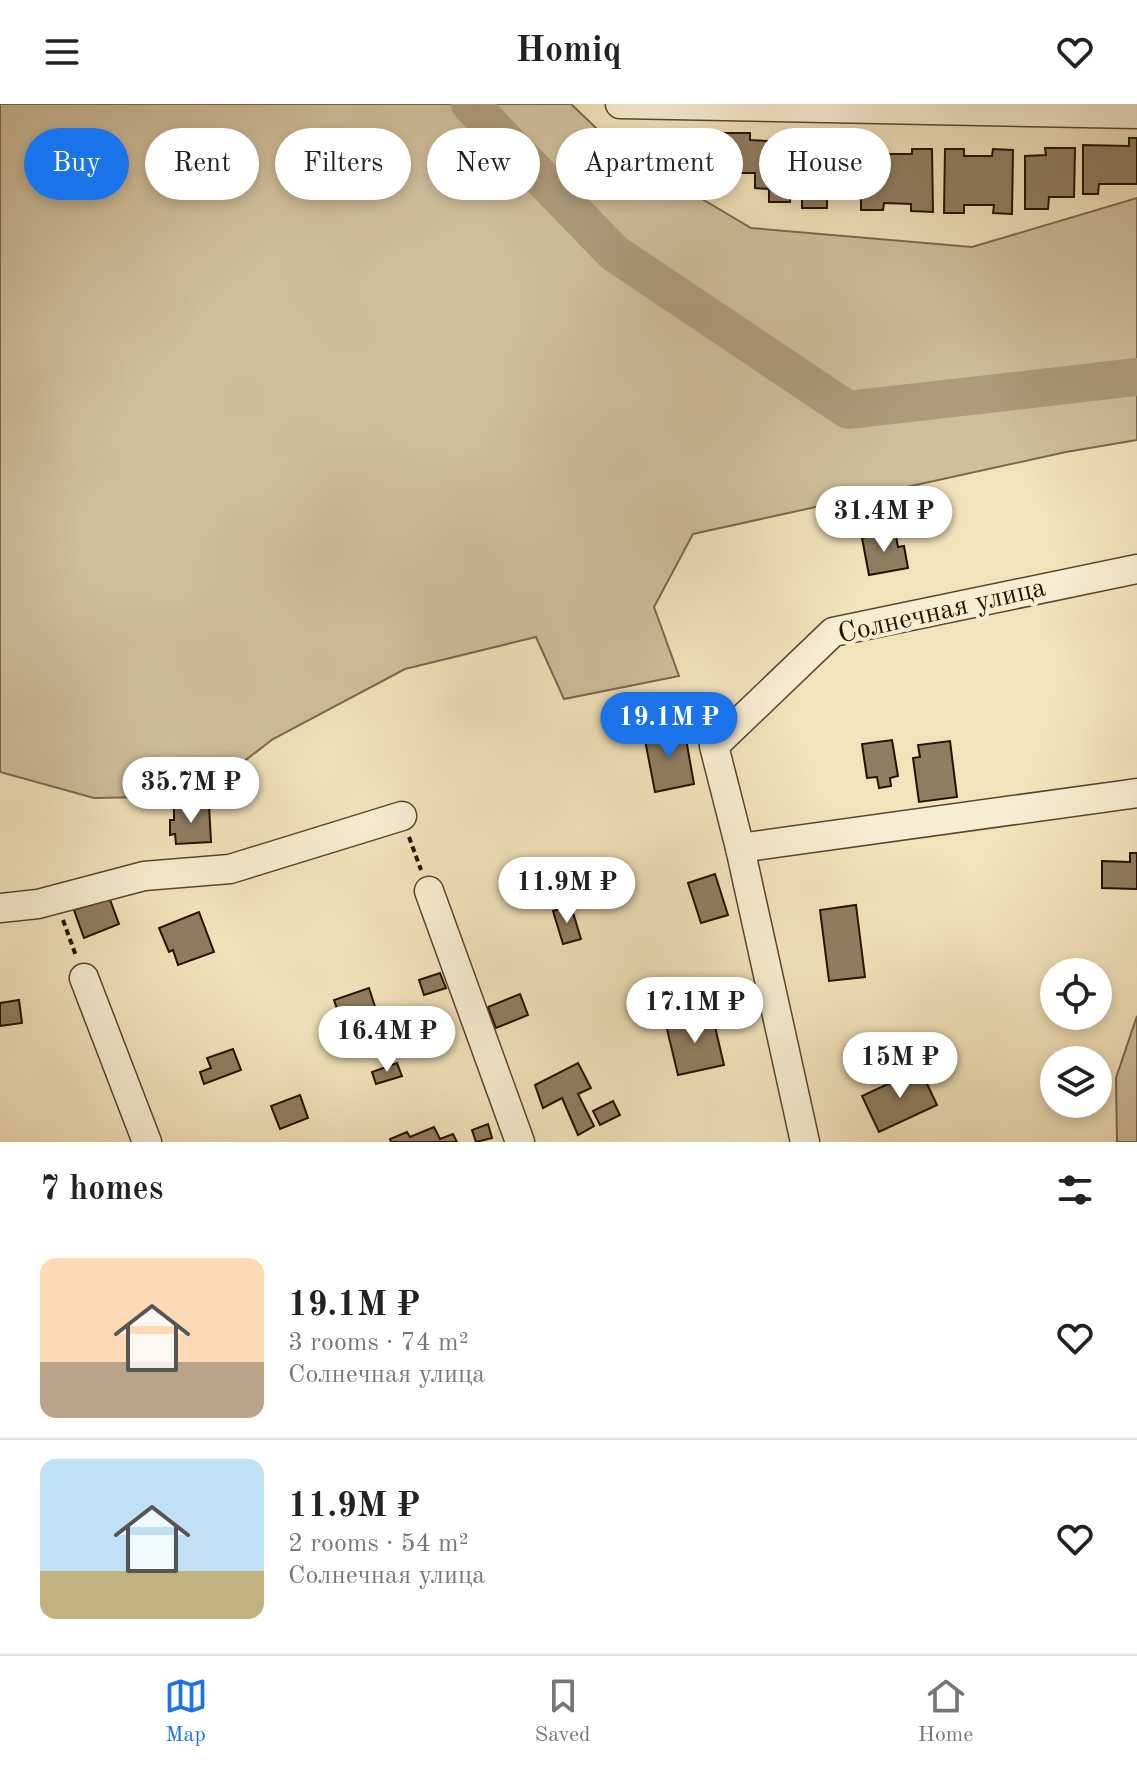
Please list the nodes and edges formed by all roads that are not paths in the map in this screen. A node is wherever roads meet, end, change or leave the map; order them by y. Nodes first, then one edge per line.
1 (620, 104) edge
2 (1137, 114) edge
3 (1137, 569) edge
4 (1137, 793) edge
5 (402, 816) road end
6 (740, 848) junction
7 (429, 891) road end
8 (0, 908) edge
9 (84, 978) road end
10 (147, 1142) edge
11 (520, 1142) edge
12 (805, 1142) edge

1 - 2 street
3 - 6 street, Солнечная улица
4 - 6 street
5 - 8 street
6 - 12 street, Солнечная улица
7 - 11 street
9 - 10 street

